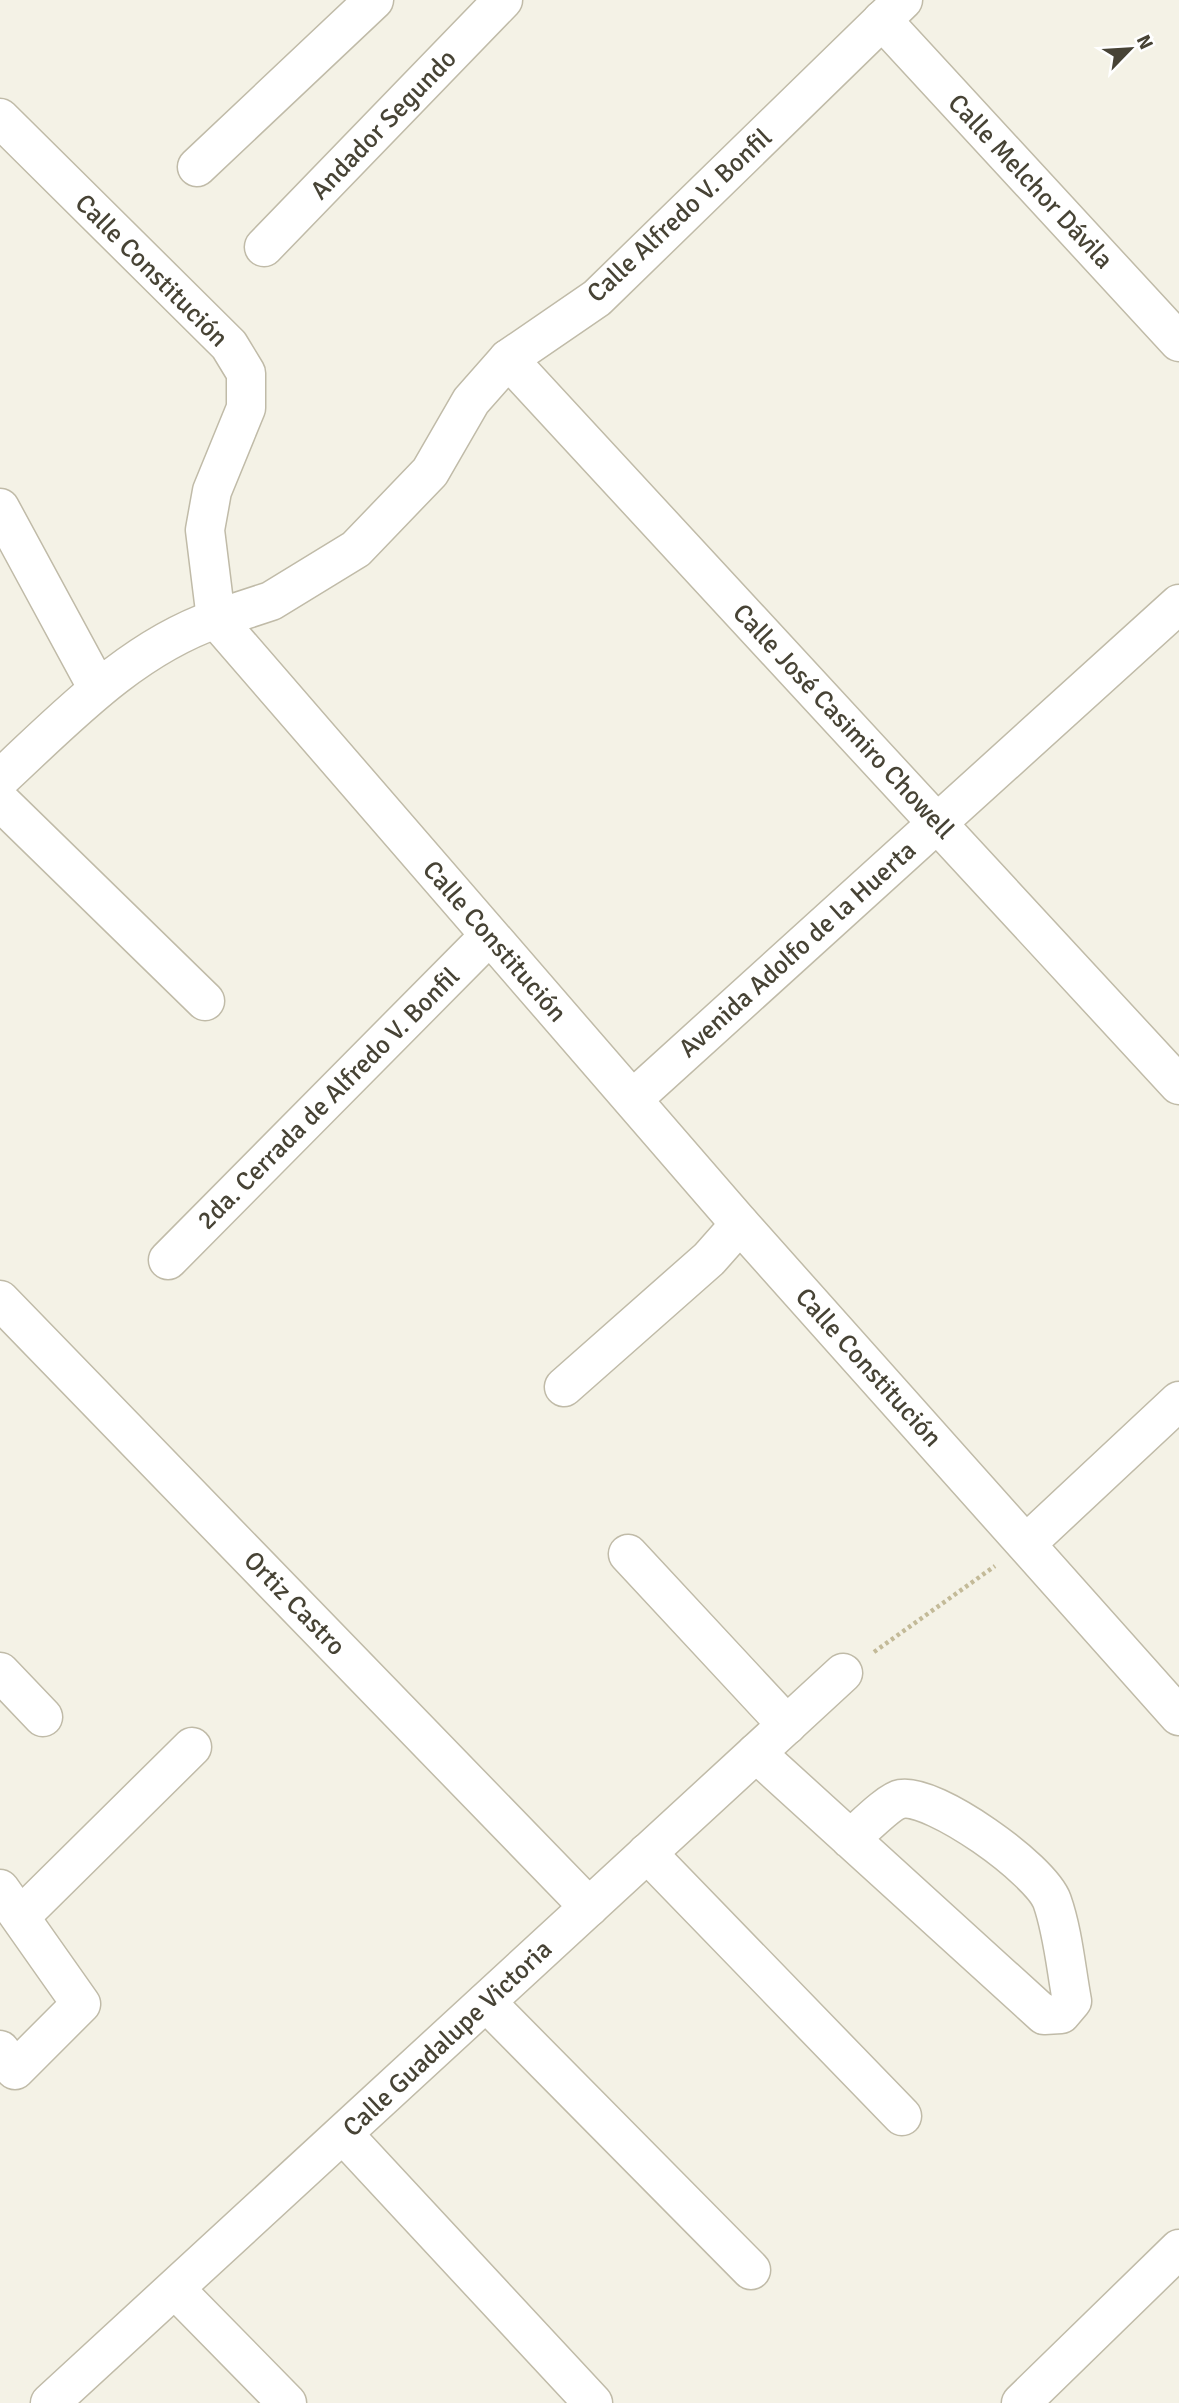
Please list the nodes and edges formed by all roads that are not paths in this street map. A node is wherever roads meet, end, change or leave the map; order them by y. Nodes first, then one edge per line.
1 (374, 0) edge
2 (503, 0) edge
3 (892, 10) edge
4 (0, 118) edge
5 (197, 167) dead end
6 (264, 247) dead end
7 (1179, 342) edge
8 (508, 359) junction
9 (0, 508) edge
10 (1179, 604) edge
11 (216, 619) junction
12 (98, 689) junction
13 (0, 779) edge
14 (0, 801) edge
15 (937, 821) junction
16 (489, 936) junction
17 (205, 1001) dead end
18 (1179, 1085) edge
19 (634, 1098) junction
20 (740, 1224) junction
21 (168, 1260) dead end
22 (0, 1300) edge
23 (564, 1387) dead end
24 (1179, 1401) edge
25 (1027, 1544) junction
26 (628, 1554) dead end
27 (0, 1672) edge
28 (843, 1673) road end
29 (1179, 1716) edge
30 (43, 1717) dead end
31 (787, 1725) junction
32 (192, 1747) dead end
33 (756, 1753) junction
34 (850, 1839) junction
35 (647, 1853) junction
36 (10, 1903) edge
37 (589, 1907) junction
38 (486, 2002) junction
39 (0, 2050) edge
40 (902, 2116) dead end
41 (343, 2134) junction
42 (1179, 2249) edge
43 (751, 2270) dead end
44 (175, 2289) junction
45 (50, 2403) edge
46 (287, 2403) edge
47 (593, 2403) edge
48 (1021, 2403) edge

1 - 5 street
2 - 6 street, Andador Segundo
3 - 7 street, Calle Melchor Dávila
3 - 8 street, Calle Alfredo V. Bonfil
4 - 11 street, Calle Constitución
8 - 11 street, Calle Alfredo V. Bonfil
8 - 15 street, Calle José Casimiro Chowell
9 - 12 street
10 - 15 street, Avenida Adolfo de la Huerta
11 - 12 street, Calle Alfredo V. Bonfil
11 - 16 street, Calle Constitución
12 - 13 street, Calle Alfredo V. Bonfil
14 - 17 street
15 - 18 street, Calle José Casimiro Chowell
15 - 19 street, Avenida Adolfo de la Huerta
16 - 19 street, Calle Constitución
16 - 21 street, 2da. Cerrada de Alfredo V. Bonfil
19 - 20 street, Calle Constitución
20 - 23 street
20 - 25 street, Calle Constitución
22 - 37 street, Ortiz Castro
24 - 25 street
25 - 29 street, Calle Constitución
26 - 31 street
27 - 30 street
28 - 31 street, Calle Guadalupe Victoria
31 - 33 street, Calle Guadalupe Victoria
32 - 36 street
33 - 34 street
33 - 35 street, Calle Guadalupe Victoria
34 - 34 street
35 - 37 street, Calle Guadalupe Victoria
35 - 40 street
36 - 39 street
37 - 38 street, Calle Guadalupe Victoria
38 - 41 street, Calle Guadalupe Victoria
38 - 43 street
41 - 44 street, Calle Guadalupe Victoria
41 - 47 street
42 - 48 street
44 - 45 street, Calle Guadalupe Victoria
44 - 46 street

